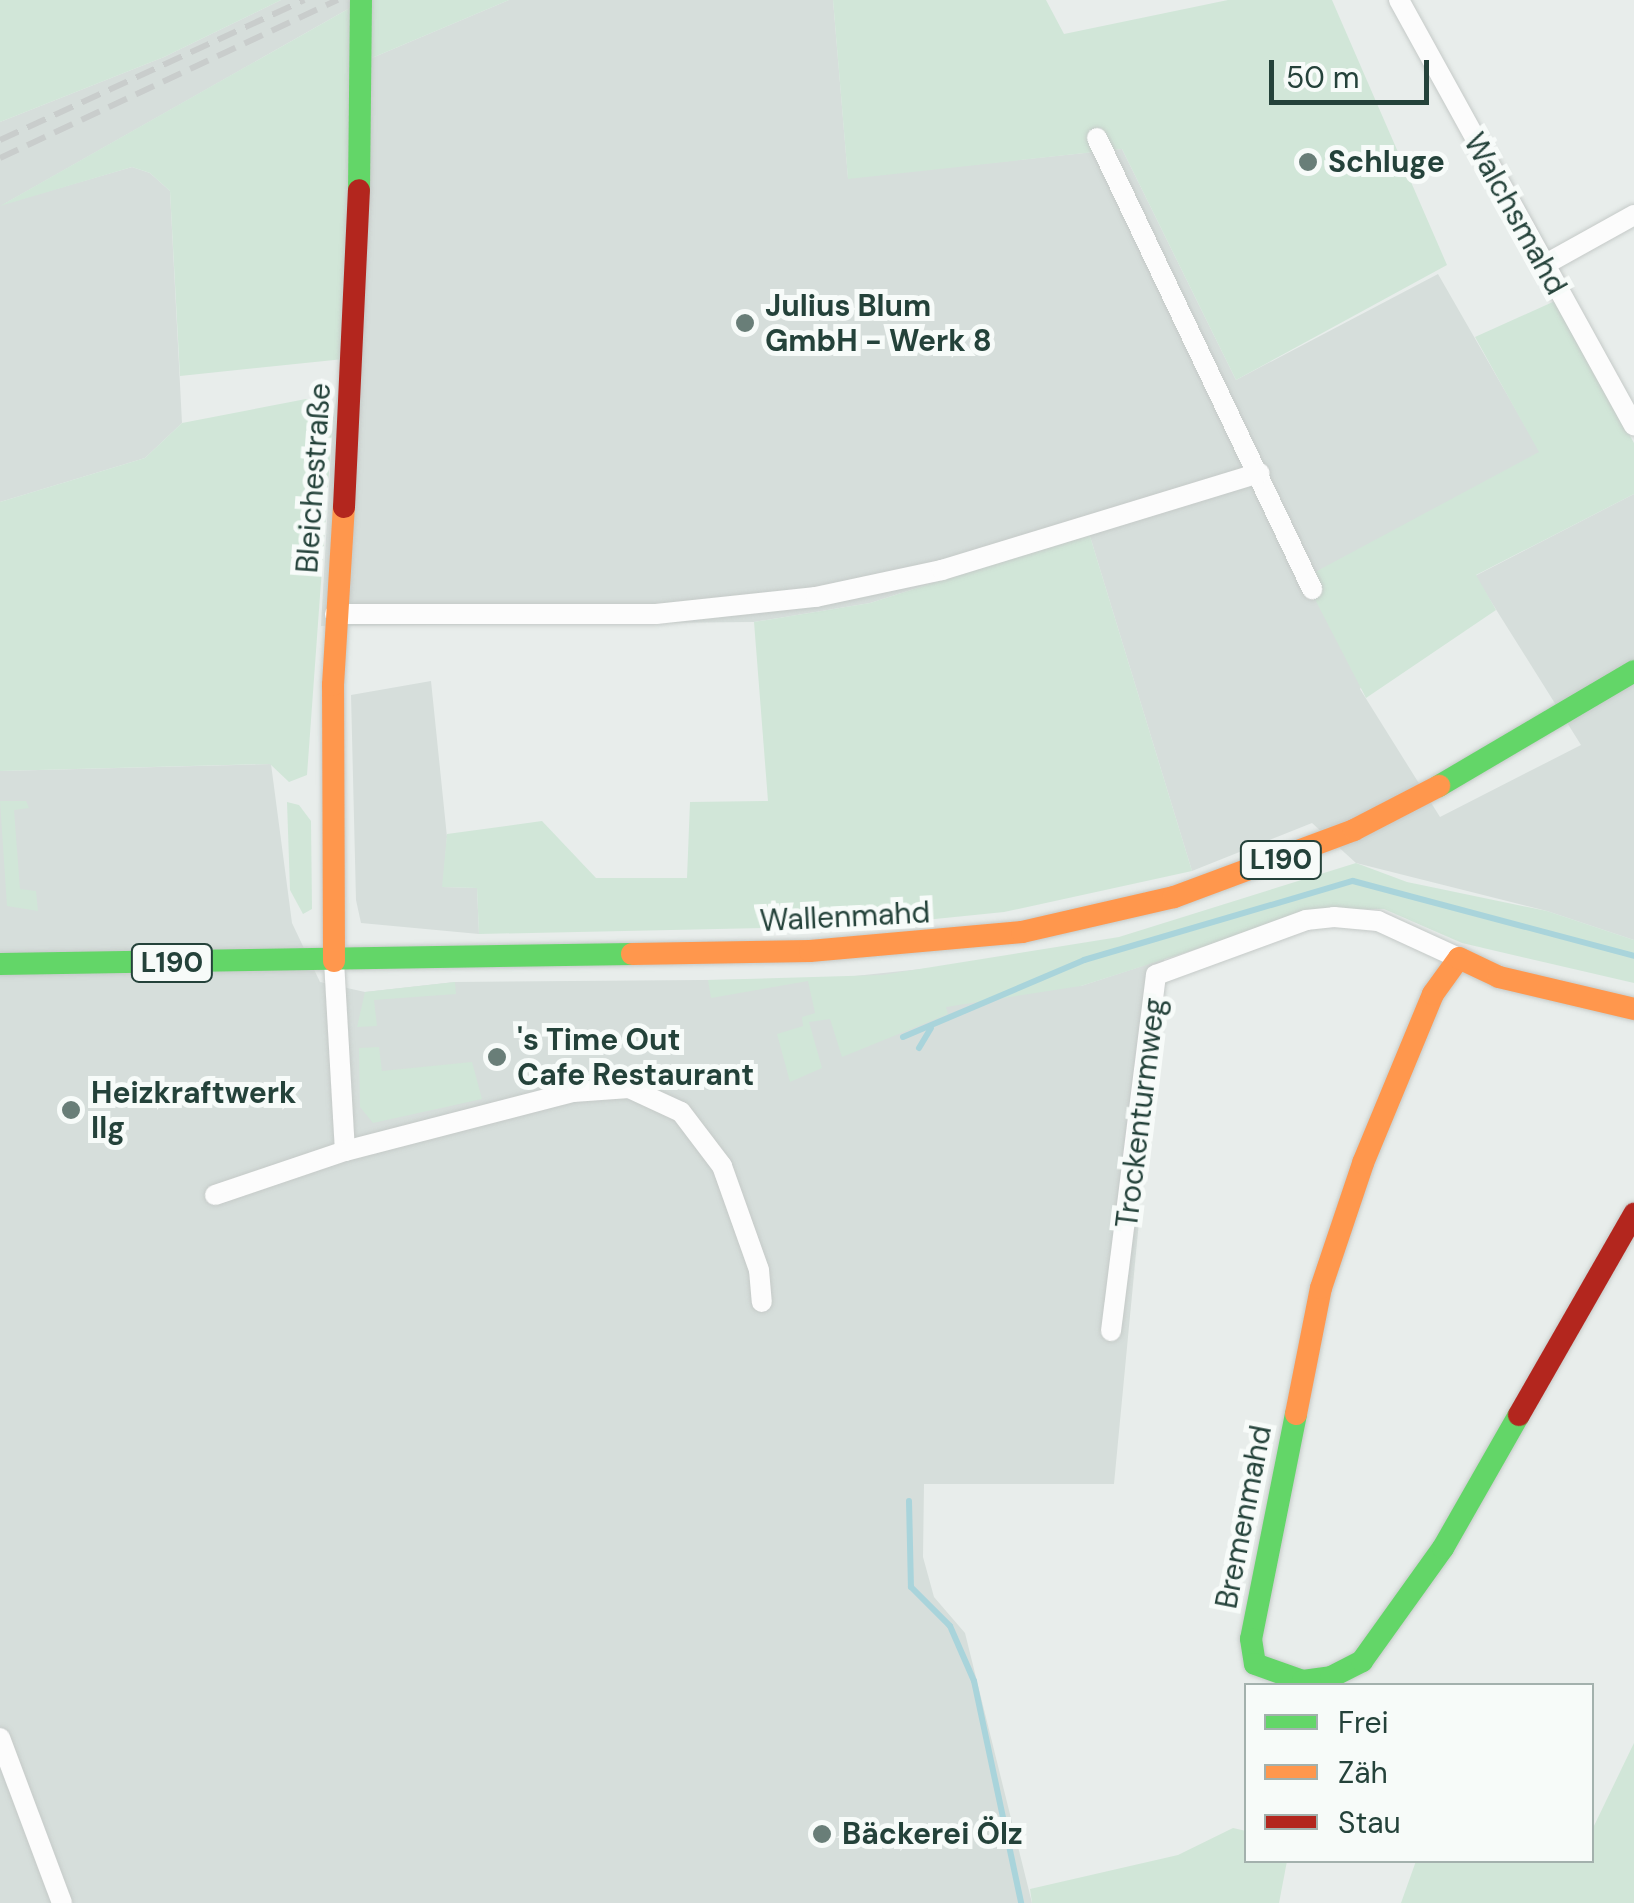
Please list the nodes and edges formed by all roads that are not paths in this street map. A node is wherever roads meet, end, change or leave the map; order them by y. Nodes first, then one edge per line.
1 (361, 0) edge
2 (1400, 0) edge
3 (1097, 138) dead end
4 (1634, 216) edge
5 (1544, 265) junction
6 (1634, 426) edge
7 (1260, 473) junction
8 (1312, 589) dead end
9 (336, 614) junction
10 (1634, 671) edge
11 (1459, 958) junction
12 (334, 961) junction
13 (0, 964) edge
14 (1634, 1008) edge
15 (344, 1150) junction
16 (215, 1195) dead end
17 (1634, 1214) edge
18 (762, 1302) dead end
19 (1111, 1331) dead end
20 (0, 1738) edge
21 (62, 1903) edge

1 - 9 main road, Bleichestraße
2 - 5 street, Walchsmahd
3 - 7 street
4 - 5 street
5 - 6 street, Walchsmahd
7 - 8 street
7 - 9 street
9 - 12 main road, Bleichestraße
10 - 12 main road, Wallenmahd / L190
11 - 14 main road
11 - 17 main road, Bremenmahd
11 - 19 street, Trockenturmweg
12 - 13 main road, Wallenmahd / L190
12 - 15 street
15 - 16 street
15 - 18 street
20 - 21 street

